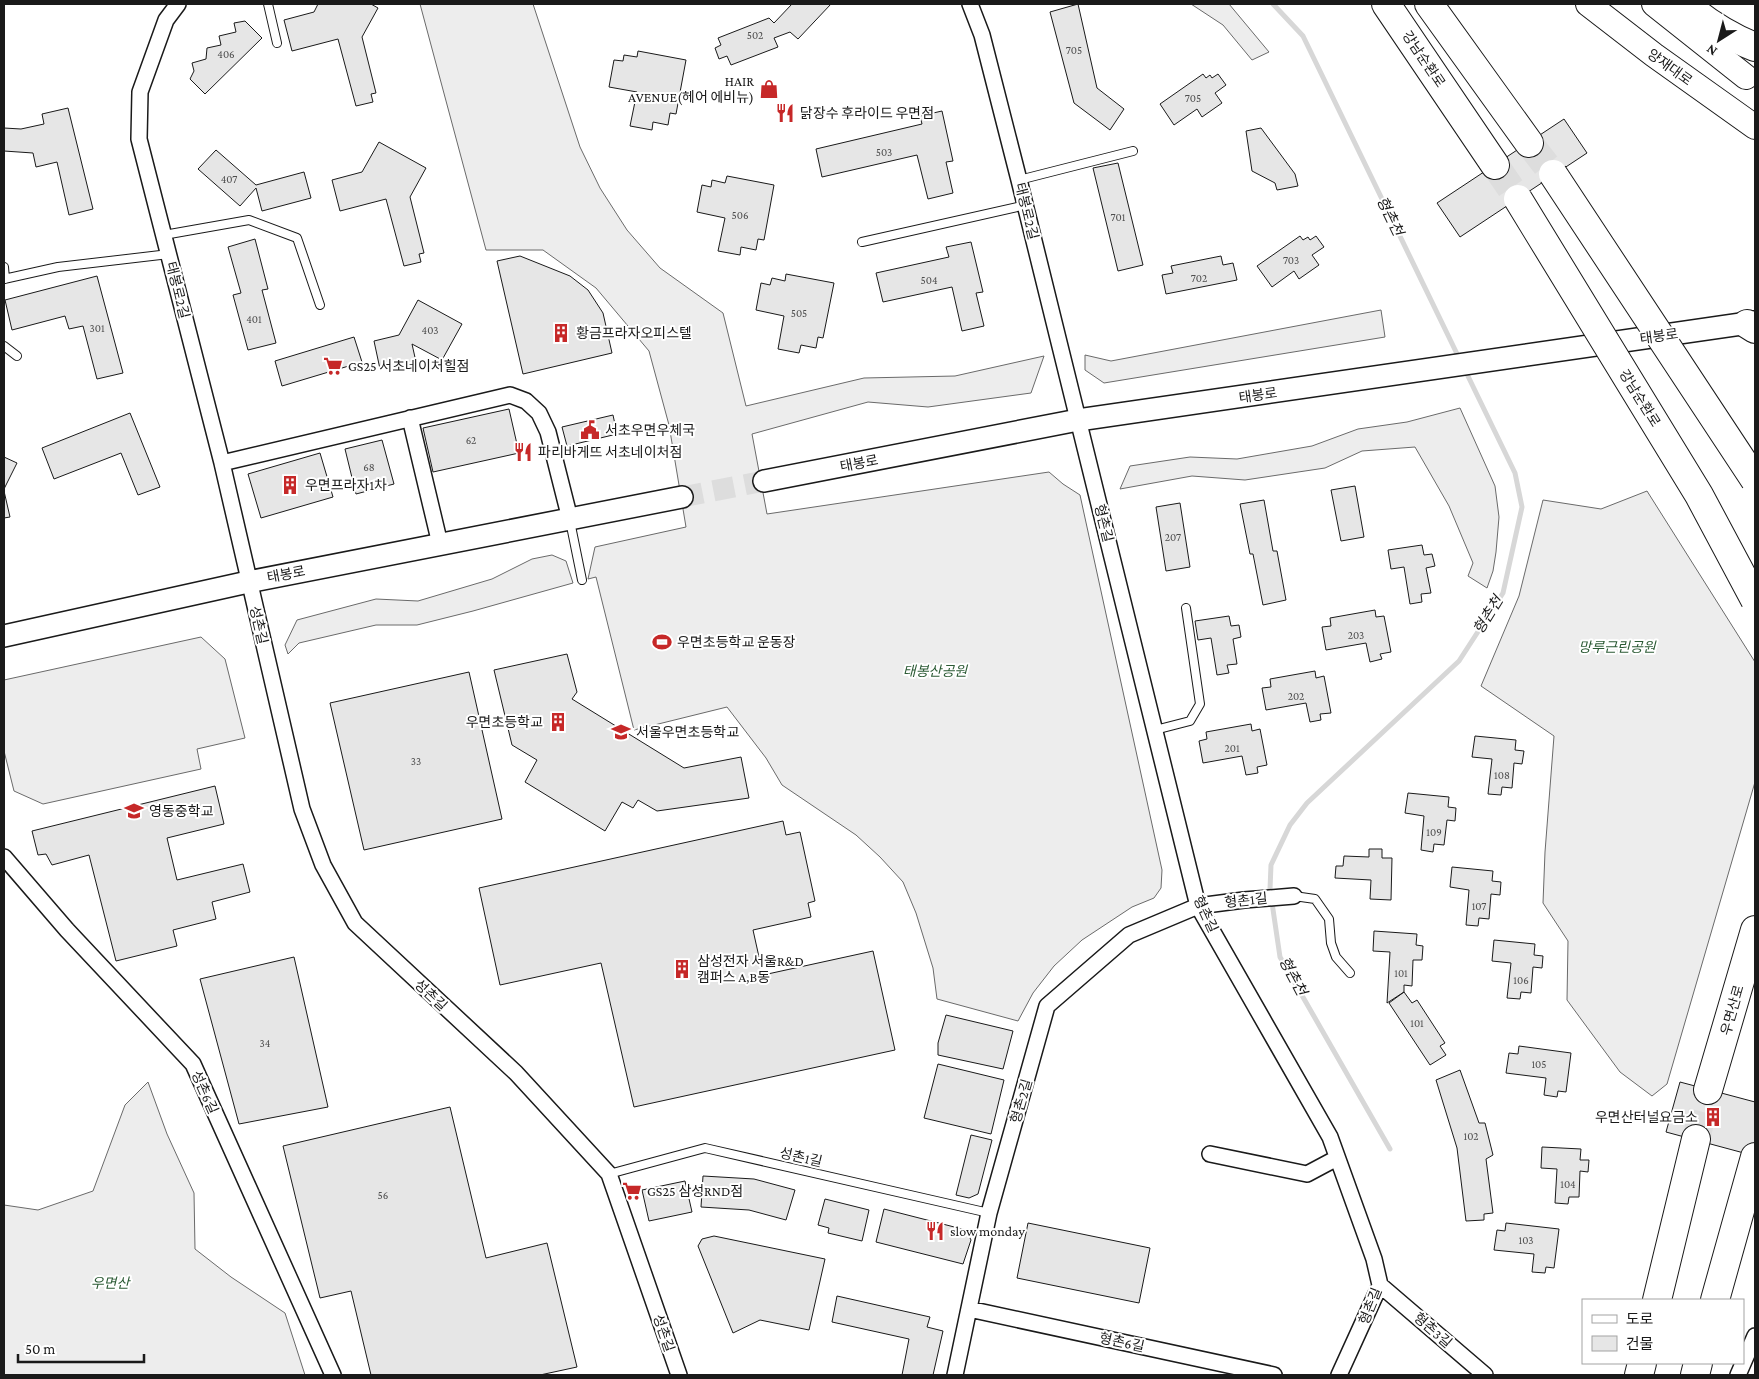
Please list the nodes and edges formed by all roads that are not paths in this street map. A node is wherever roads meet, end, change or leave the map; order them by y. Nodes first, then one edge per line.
1 (178, 4) edge
2 (268, 4) edge
3 (970, 4) edge
4 (1386, 4) edge
5 (1429, 4) edge
6 (1588, 4) edge
7 (1654, 4) edge
8 (1685, 4) edge
9 (277, 43) dead end
10 (1755, 47) edge
11 (1746, 77) dead end
12 (1725, 106) junction
13 (1755, 114) edge
14 (1755, 127) edge
15 (1529, 143) tunnel mouth
16 (1133, 151) dead end
17 (1495, 165) tunnel mouth
18 (1553, 174) tunnel mouth
19 (1019, 180) junction
20 (1518, 199) tunnel mouth
21 (1026, 205) junction
22 (164, 235) junction
23 (862, 242) dead end
24 (169, 254) junction
25 (4, 267) edge
26 (4, 279) edge
27 (320, 305) dead end
28 (1752, 325) edge
29 (4, 346) edge
30 (17, 356) dead end
31 (410, 418) junction
32 (1078, 420) junction
33 (222, 462) junction
34 (1755, 480) edge
35 (764, 481) tunnel mouth
36 (682, 497) tunnel mouth
37 (570, 519) junction
38 (440, 544) junction
39 (582, 580) dead end
40 (248, 582) junction
41 (1755, 600) edge
42 (1186, 608) dead end
43 (4, 636) edge
44 (1155, 730) junction
45 (4, 857) edge
46 (1294, 896) joint
47 (1198, 906) junction
48 (1755, 930) edge
49 (1350, 973) dead end
50 (1708, 1090) tunnel mouth
51 (1696, 1140) tunnel mouth
52 (1210, 1154) dead end
53 (1755, 1157) edge
54 (1337, 1158) junction
55 (609, 1174) junction
56 (989, 1212) junction
57 (1380, 1285) junction
58 (1657, 1299) edge
59 (1716, 1299) edge
60 (969, 1309) junction
61 (1755, 1336) edge
62 (1744, 1361) edge
63 (333, 1375) edge
64 (679, 1375) edge
65 (955, 1375) edge
66 (1274, 1375) edge
67 (1339, 1375) edge
68 (1485, 1375) edge

1 - 22 street, 태봉로2길
2 - 9 lane
3 - 19 street, 태봉로2길
4 - 17 highway, 강남순환로
5 - 15 highway
6 - 12 main road, 양재대로
7 - 11 main road
8 - 10 highway
12 - 13 street
12 - 14 main road, 양재대로
16 - 19 lane
18 - 34 highway, bridge
19 - 21 street, 태봉로2길
20 - 41 highway, 강남순환로, bridge
21 - 23 lane
21 - 32 street, 태봉로2길
22 - 24 street, 태봉로2길
22 - 27 lane
24 - 26 lane
24 - 33 street, 태봉로2길
25 - 26 lane
28 - 32 street, 태봉로
29 - 30 lane
31 - 33 street
31 - 37 street
31 - 38 street
32 - 35 street, 태봉로
32 - 44 street, 형촌길
33 - 40 street, 태봉로2길
36 - 37 street, 태봉로
37 - 38 street, 태봉로
37 - 39 lane
38 - 40 street, 태봉로
40 - 43 street, 태봉로
40 - 55 street, 성촌길
42 - 44 lane
44 - 47 street, 형촌길
45 - 63 street, 성촌6길
46 - 47 street, 형촌1길
46 - 49 lane
47 - 54 street, 형촌길
47 - 56 street, 형촌2길
48 - 50 highway, 우면산로
51 - 58 highway
52 - 54 street
53 - 59 highway
54 - 57 street, 형촌길
55 - 56 lane, 성촌1길
55 - 64 street, 성촌길
56 - 60 street, 형촌2길
57 - 67 street, 형촌길
57 - 68 street, 형촌3길
60 - 65 street, 형촌2길
60 - 66 street, 형촌6길
61 - 62 street

